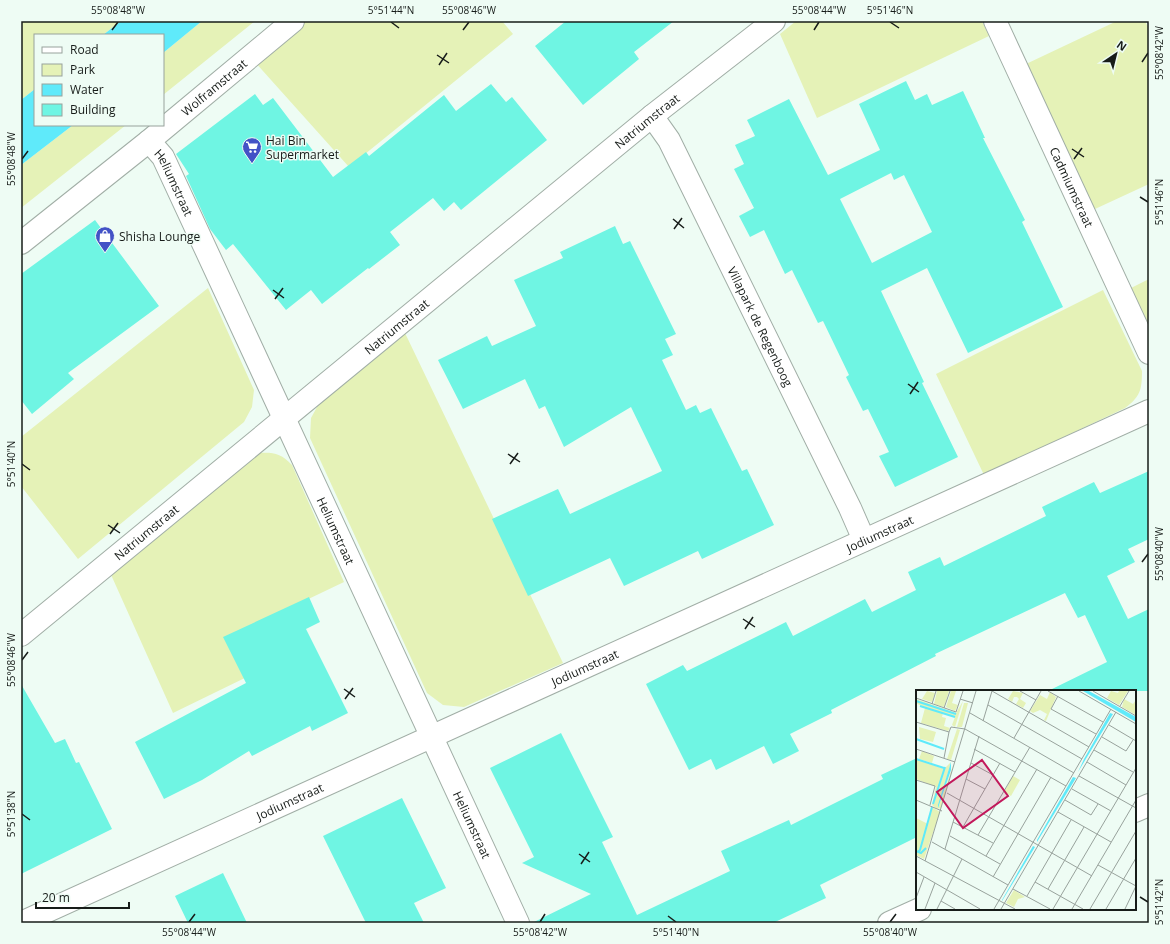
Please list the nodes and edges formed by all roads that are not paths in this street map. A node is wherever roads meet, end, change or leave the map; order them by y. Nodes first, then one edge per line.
1 (293, 21) edge
2 (774, 21) edge
3 (995, 21) edge
4 (652, 116) junction
5 (149, 140) junction
6 (21, 243) edge
7 (1149, 353) edge
8 (1149, 411) edge
9 (285, 419) junction
10 (864, 540) junction
11 (21, 636) edge
12 (432, 735) junction
13 (1149, 805) edge
14 (1136, 811) edge
15 (918, 910) edge
16 (21, 923) edge
17 (518, 923) edge
18 (889, 923) edge

1 - 5 street, Wolframstraat
2 - 4 street, Natriumstraat
3 - 7 street, Cadmiumstraat
4 - 9 street, Natriumstraat
4 - 10 street, Villapark de Regenboog
5 - 6 street, Wolframstraat
5 - 9 street, Heliumstraat
8 - 10 street, Jodiumstraat
9 - 11 street, Natriumstraat
9 - 12 street, Heliumstraat
10 - 12 street, Jodiumstraat
12 - 16 street, Jodiumstraat
12 - 17 street, Heliumstraat
13 - 14 street
15 - 18 street

